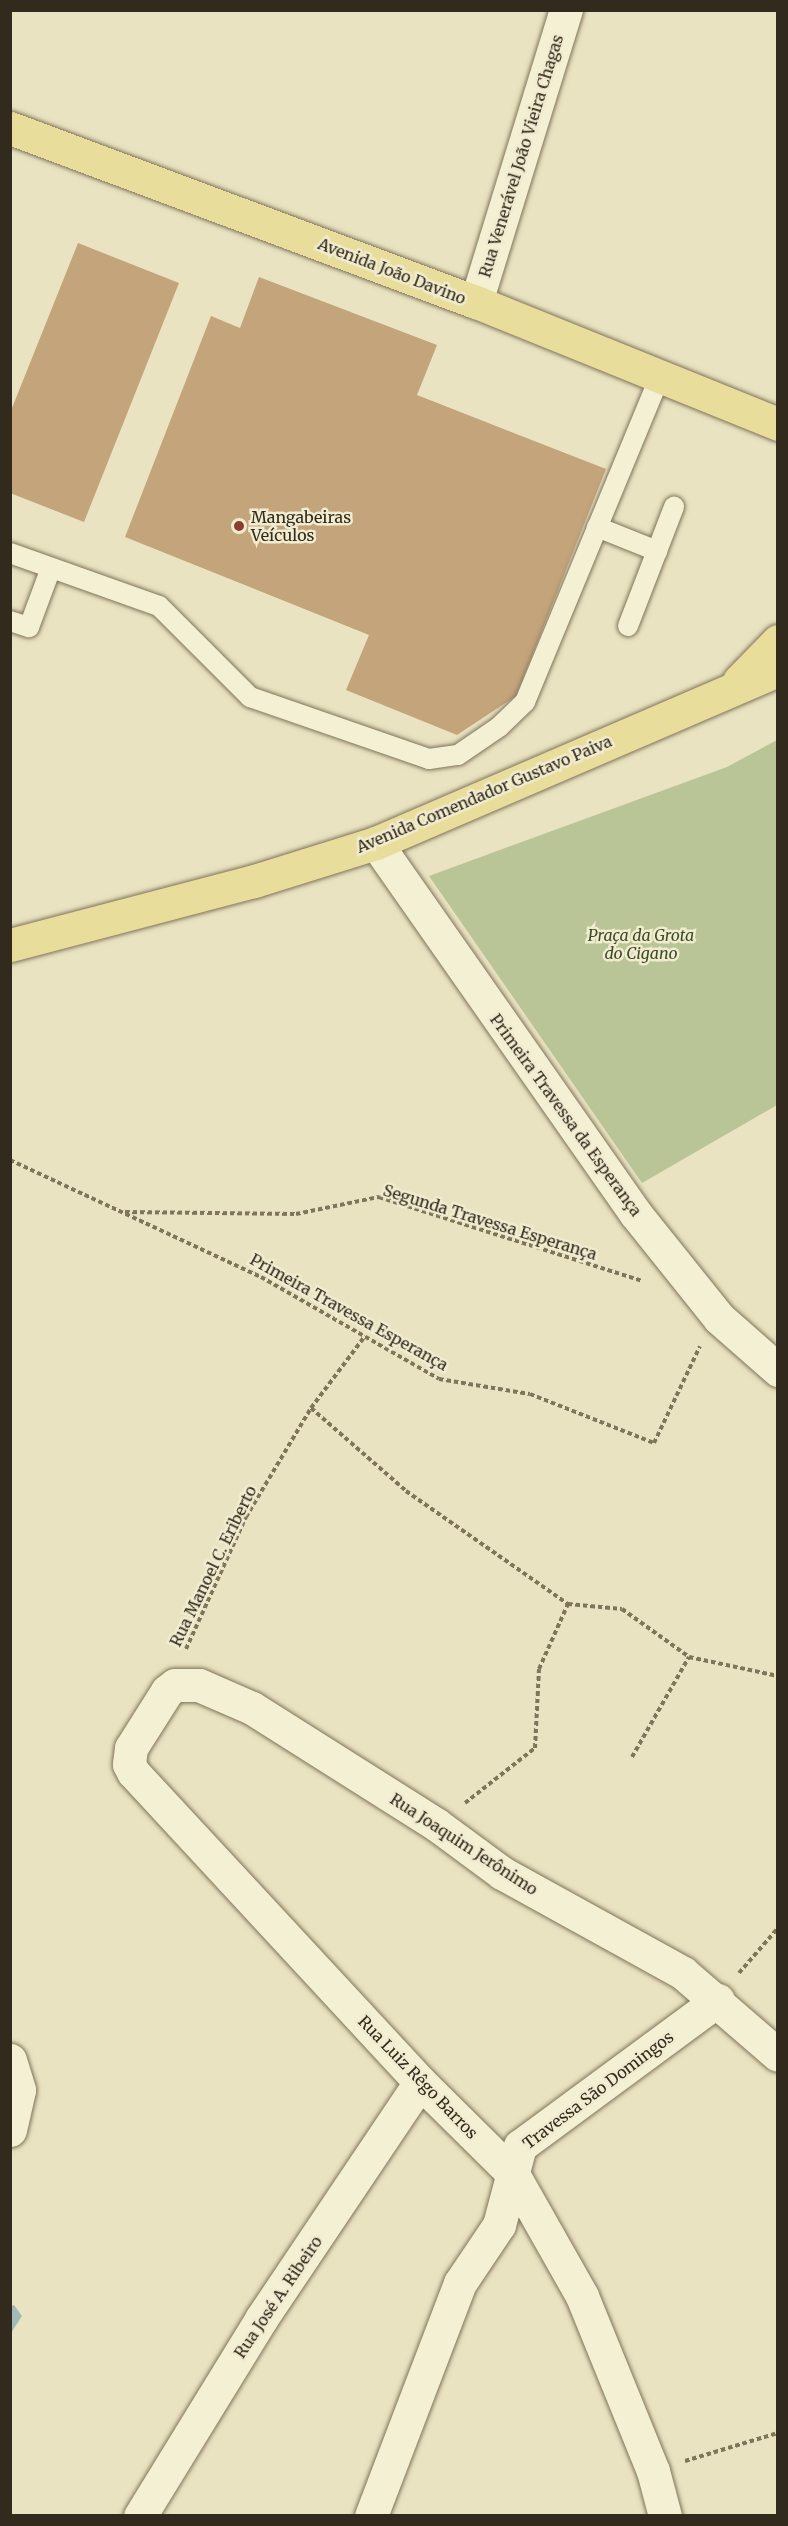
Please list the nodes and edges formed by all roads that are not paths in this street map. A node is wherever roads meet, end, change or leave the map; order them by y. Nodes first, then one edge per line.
1 (566, 10) edge
2 (10, 128) edge
3 (476, 302) junction
4 (659, 379) junction
5 (775, 426) edge
6 (674, 507) dead end
7 (597, 527) junction
8 (657, 551) junction
9 (10, 553) edge
10 (51, 568) junction
11 (10, 621) edge
12 (628, 626) dead end
13 (777, 641) edge
14 (777, 670) edge
15 (734, 686) junction
16 (376, 843) junction
17 (10, 945) edge
18 (777, 1370) edge
19 (167, 1691) joint
20 (718, 2000) junction
21 (777, 2055) edge
22 (10, 2060) edge
23 (420, 2082) junction
24 (10, 2130) edge
25 (513, 2174) junction
26 (140, 2516) edge
27 (371, 2516) edge
28 (664, 2516) edge

1 - 3 street, Rua Venerável João Vieira Chagas
2 - 3 main road, Avenida João Davino
3 - 4 main road, Avenida João Davino
4 - 5 main road, Avenida João Davino
4 - 7 lane
6 - 8 lane
7 - 8 lane
7 - 10 lane
8 - 12 lane
9 - 10 lane
10 - 11 lane
13 - 15 main road
14 - 15 main road, Avenida Comendador Gustavo Paiva
15 - 16 main road, Avenida Comendador Gustavo Paiva
16 - 17 main road, Avenida Comendador Gustavo Paiva
16 - 18 street, Primeira Travessa da Esperança
19 - 20 street, Rua Joaquim Jerônimo
19 - 23 street, Rua Luiz Rêgo Barros
20 - 21 street, Rua Joaquim Jerônimo
20 - 25 street, Travessa São Domingos
22 - 24 street
23 - 25 street, Rua Luiz Rêgo Barros
23 - 26 street, Rua José A. Ribeiro
25 - 27 street, Travessa São Domingos
25 - 28 street, Rua Luiz Rêgo Barros

